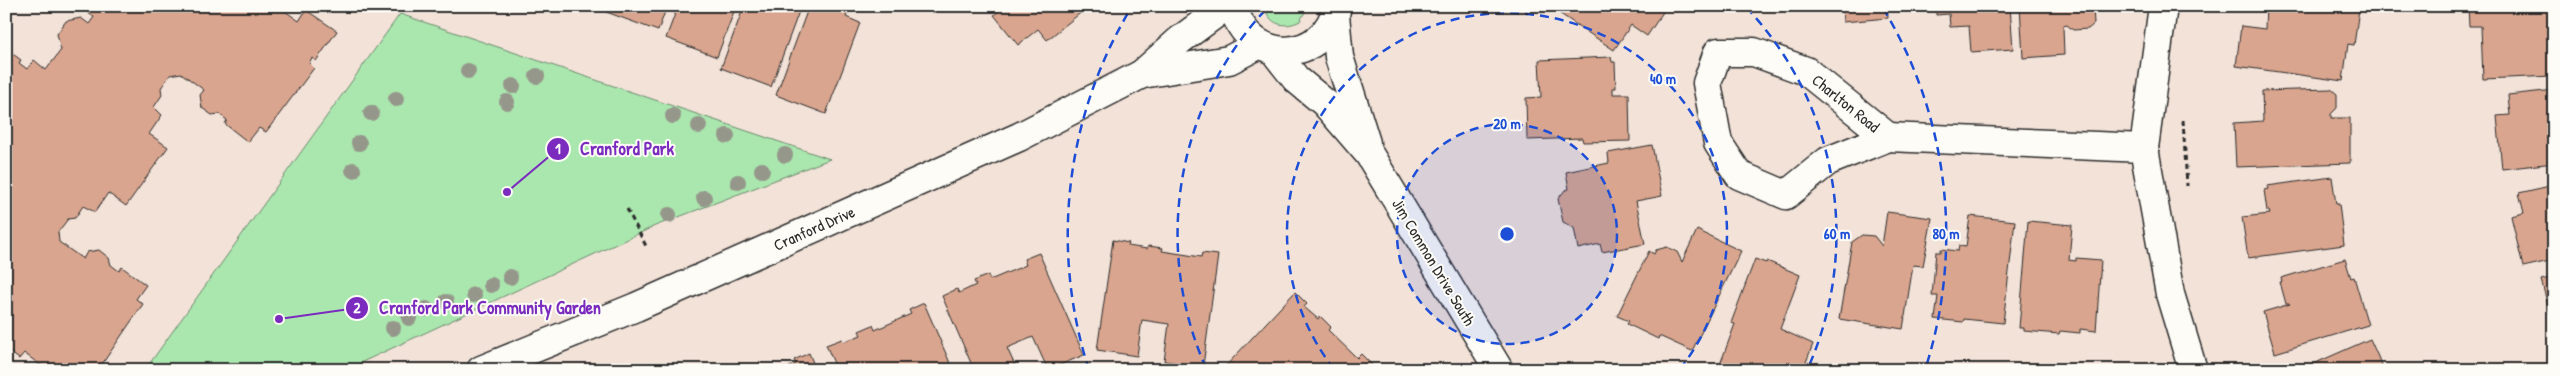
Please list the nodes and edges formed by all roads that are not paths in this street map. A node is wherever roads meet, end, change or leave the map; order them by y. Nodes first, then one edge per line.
1 (1226, 6) edge
2 (1233, 6) edge
3 (2163, 6) edge
4 (1336, 11) edge
5 (1266, 48) junction
6 (1142, 74) junction
7 (1888, 137) junction
8 (2144, 148) junction
9 (1369, 154) junction
10 (482, 370) edge
11 (1499, 370) edge
12 (2193, 370) edge

1 - 6 street, Cranford Drive
2 - 5 street, Jim Common Drive South
3 - 8 street
4 - 5 street, Cranford Drive
4 - 9 street, Jim Common Drive South
5 - 6 street, Cranford Drive
5 - 9 street, Jim Common Drive South
6 - 10 street, Cranford Drive
7 - 7 street, Charlton Road
7 - 8 street, Charlton Road
8 - 12 street
9 - 11 street, Jim Common Drive South

